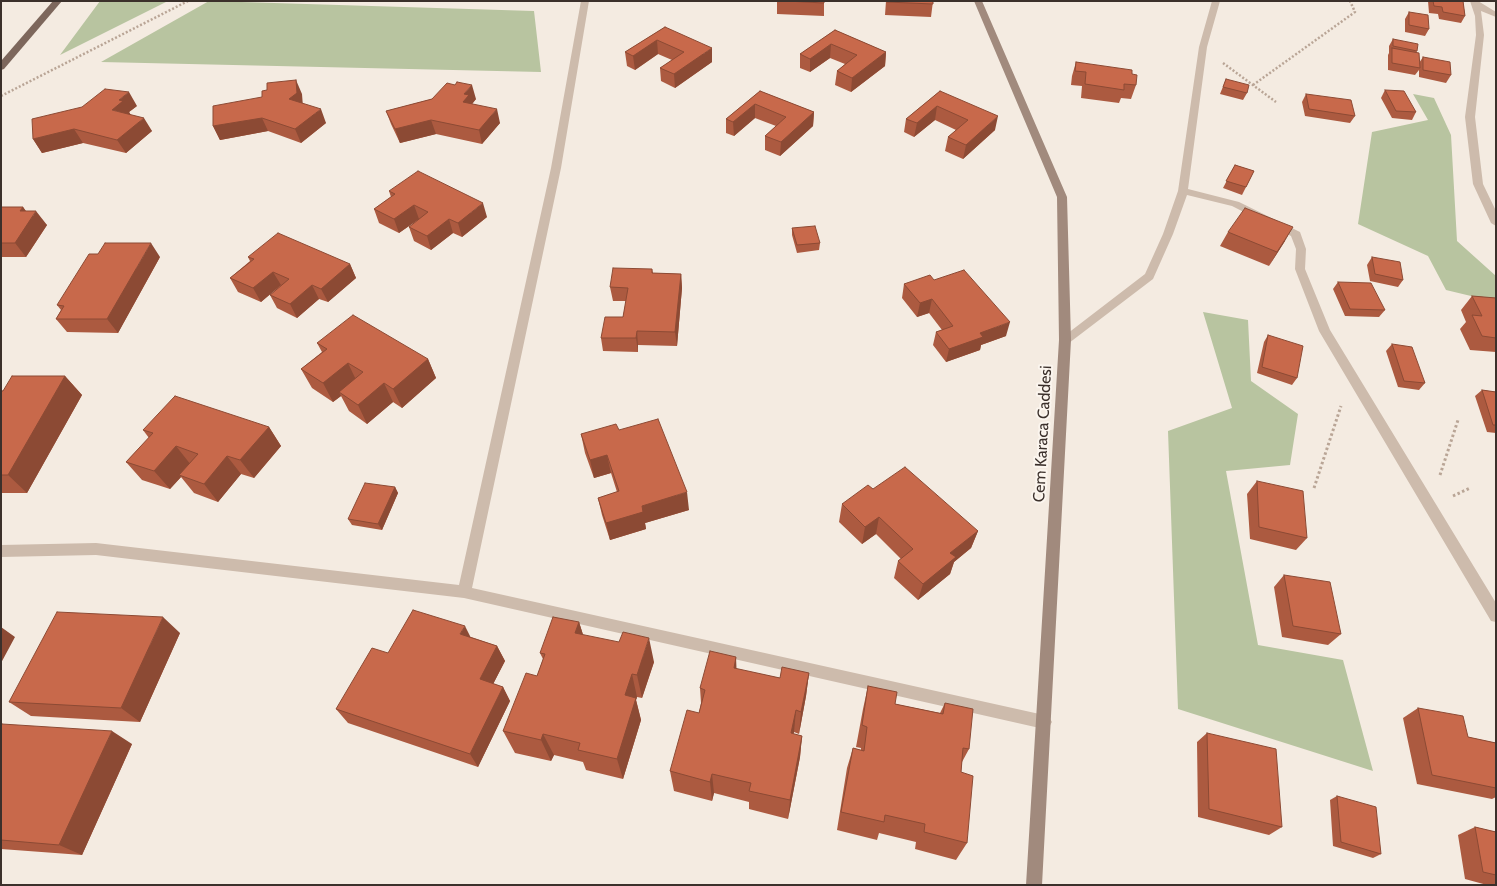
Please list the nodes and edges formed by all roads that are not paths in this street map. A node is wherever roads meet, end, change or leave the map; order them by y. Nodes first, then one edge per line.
1 (58, 1) edge
2 (585, 1) edge
3 (978, 1) edge
4 (1216, 1) edge
5 (1475, 3) edge
6 (1496, 15) edge
7 (1, 68) edge
8 (1183, 191) junction
9 (1496, 222) edge
10 (1065, 340) junction
11 (1, 551) edge
12 (464, 592) junction
13 (1496, 616) edge
14 (1044, 722) junction
15 (1034, 885) edge

1 - 7 main road
2 - 12 street
3 - 10 street, Cem Karaca Caddesi
4 - 8 street
5 - 6 street
5 - 9 street
8 - 10 street
8 - 13 street
10 - 14 street, Cem Karaca Caddesi
11 - 12 street
12 - 14 street
14 - 15 street, Cem Karaca Caddesi

